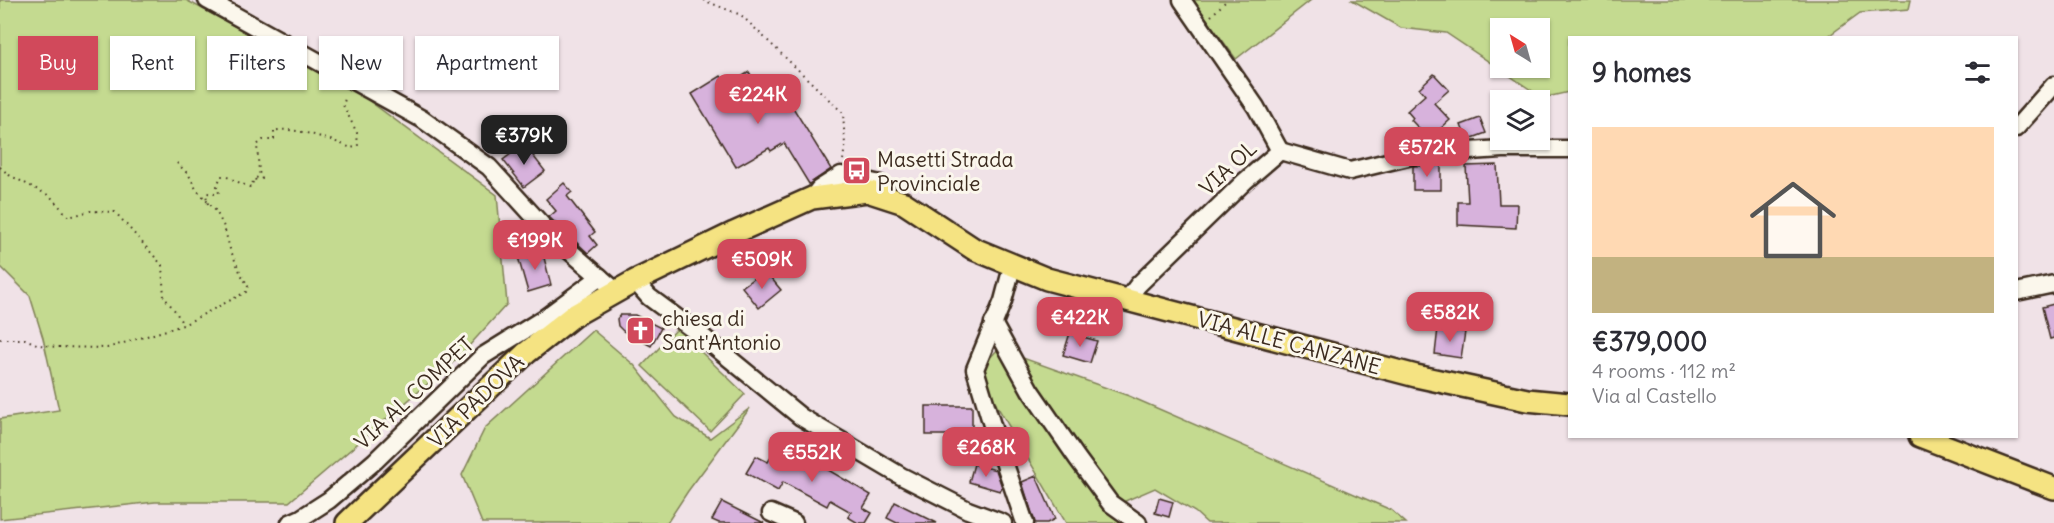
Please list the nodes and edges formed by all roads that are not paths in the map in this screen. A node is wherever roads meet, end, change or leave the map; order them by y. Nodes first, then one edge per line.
1 (207, 0) edge
2 (1182, 0) edge
3 (2054, 85) edge
4 (2018, 126) edge
5 (1568, 150) edge
6 (1280, 151) junction
7 (812, 198) junction
8 (904, 203) junction
9 (1012, 267) junction
10 (600, 277) junction
11 (635, 281) junction
12 (2054, 284) edge
13 (616, 291) junction
14 (2018, 291) edge
15 (1126, 301) junction
16 (993, 323) junction
17 (1568, 404) edge
18 (1925, 438) edge
19 (2054, 488) edge
20 (771, 513) dead end
21 (966, 517) edge
22 (290, 523) edge
23 (347, 523) edge
24 (794, 523) edge
25 (1003, 523) edge
26 (1025, 523) edge
27 (1138, 523) edge

1 - 10 street
2 - 6 street
3 - 4 street
5 - 6 street, VIA OL
6 - 15 street, VIA OL
7 - 8 main road, VIA ALLE CANZANE
7 - 8 street
7 - 11 main road, VIA PADOVA
8 - 9 main road, VIA ALLE CANZANE
9 - 15 main road, VIA ALLE CANZANE
9 - 16 street
10 - 13 street
10 - 22 street, VIA AL COMPET
11 - 13 main road, VIA PADOVA
11 - 21 street
12 - 14 street
13 - 23 main road, VIA PADOVA
15 - 17 main road, VIA ALLE CANZANE
16 - 26 street
16 - 27 street
18 - 19 main road
20 - 24 street
21 - 25 street

